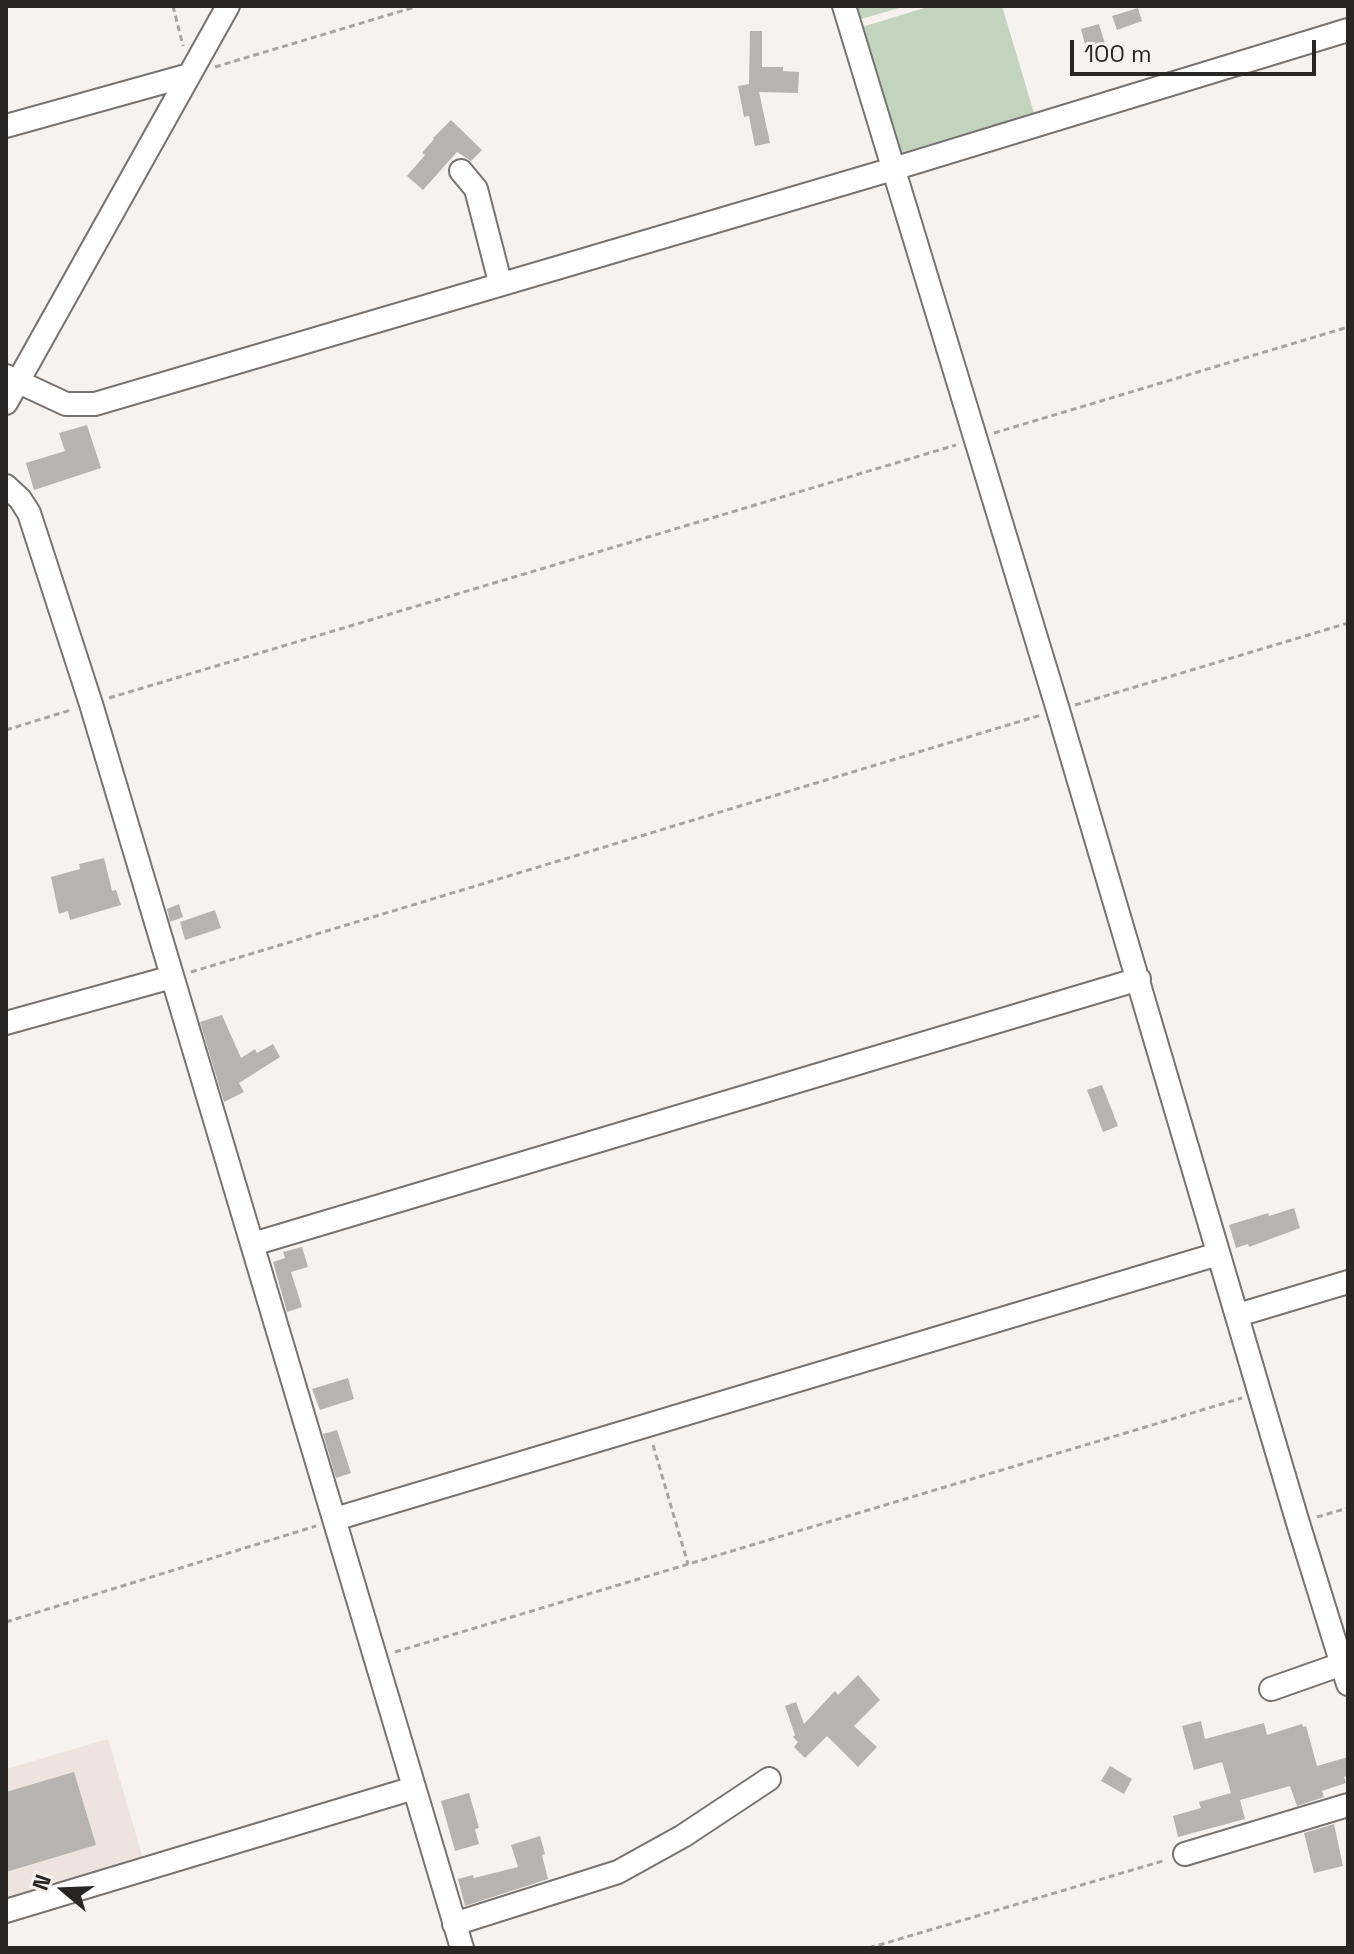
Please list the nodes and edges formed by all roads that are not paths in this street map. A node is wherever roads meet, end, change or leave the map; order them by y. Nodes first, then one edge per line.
1 (228, 6) edge
2 (844, 6) edge
3 (1348, 30) edge
4 (189, 75) junction
5 (6, 126) edge
6 (893, 169) junction
7 (461, 171) dead end
8 (500, 282) junction
9 (12, 379) edge
10 (6, 403) edge
11 (6, 486) edge
12 (172, 977) junction
13 (1139, 979) junction
14 (6, 1023) edge
15 (253, 1244) junction
16 (1218, 1254) junction
17 (1348, 1282) edge
18 (1238, 1315) junction
19 (335, 1519) junction
20 (1345, 1674) edge
21 (1271, 1689) dead end
22 (769, 1779) dead end
23 (414, 1788) junction
24 (1348, 1805) edge
25 (1185, 1854) road end
26 (6, 1911) edge
27 (454, 1924) junction
28 (462, 1948) edge

1 - 4 street
2 - 6 street
3 - 6 street
4 - 5 street
4 - 9 street
6 - 8 street
6 - 13 street
7 - 8 street
8 - 9 street
9 - 10 street
11 - 12 street
12 - 14 street
12 - 15 street
13 - 15 street
13 - 16 street
15 - 19 street
16 - 18 street
16 - 19 street
17 - 18 street
18 - 20 street
19 - 23 street
20 - 21 street
22 - 27 street
23 - 26 street
23 - 27 street
24 - 25 street
27 - 28 street

